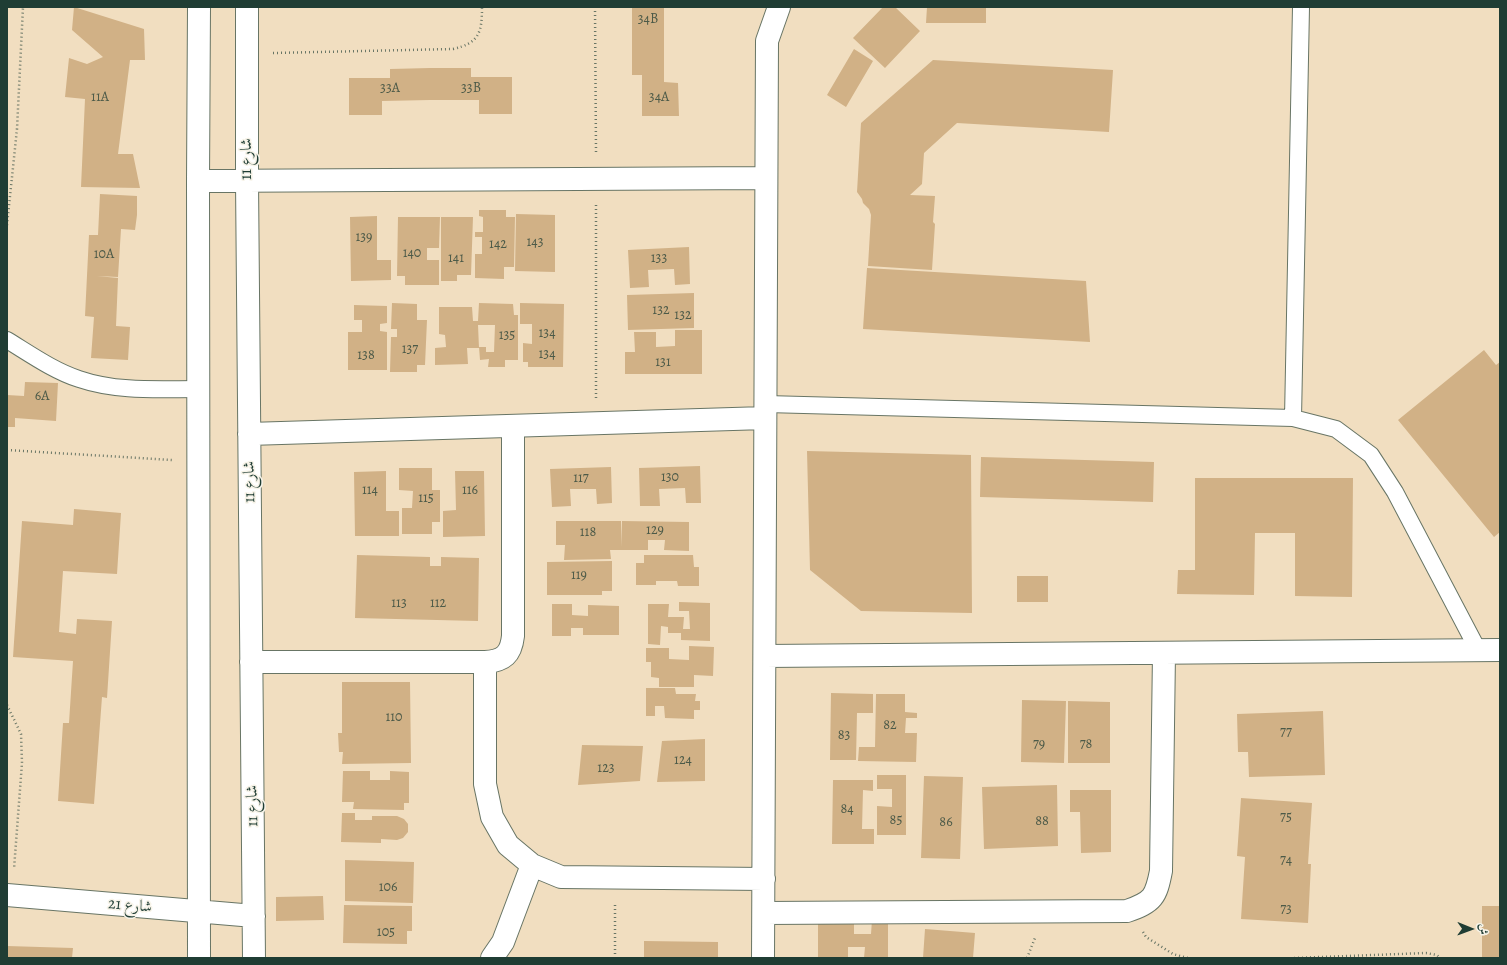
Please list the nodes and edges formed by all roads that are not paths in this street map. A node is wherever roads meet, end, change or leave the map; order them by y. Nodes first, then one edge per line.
1 (199, 7) edge
2 (247, 7) edge
3 (779, 7) edge
4 (1300, 7) edge
5 (766, 178) junction
6 (198, 181) junction
7 (246, 181) junction
8 (7, 340) edge
9 (198, 389) junction
10 (766, 411) junction
11 (1293, 418) junction
12 (513, 426) junction
13 (249, 434) junction
14 (1478, 650) junction
15 (1500, 650) edge
16 (1164, 653) junction
17 (765, 656) junction
18 (251, 662) junction
19 (485, 662) junction
20 (532, 865) junction
21 (764, 879) junction
22 (10, 896) edge
23 (199, 912) junction
24 (764, 913) junction
25 (254, 916) junction
26 (199, 958) edge
27 (254, 958) edge
28 (492, 958) edge
29 (763, 958) edge

1 - 6 street
2 - 7 street, شارع 11
3 - 5 street
4 - 11 lane
5 - 7 street
5 - 10 street
6 - 7 street
6 - 9 street
7 - 13 street, شارع 11
8 - 9 lane
9 - 23 street
10 - 11 lane
10 - 12 street
10 - 17 street
11 - 14 lane
12 - 13 street
12 - 19 street
13 - 18 street, شارع 11
14 - 15 street
14 - 16 street
16 - 17 street
16 - 24 street
17 - 21 street
18 - 19 street
18 - 25 street, شارع 11
19 - 20 street
20 - 21 street
20 - 28 street
21 - 24 street
22 - 23 street, شارع 21
23 - 25 street, شارع 21
23 - 26 street
24 - 29 street
25 - 27 street, شارع 11

